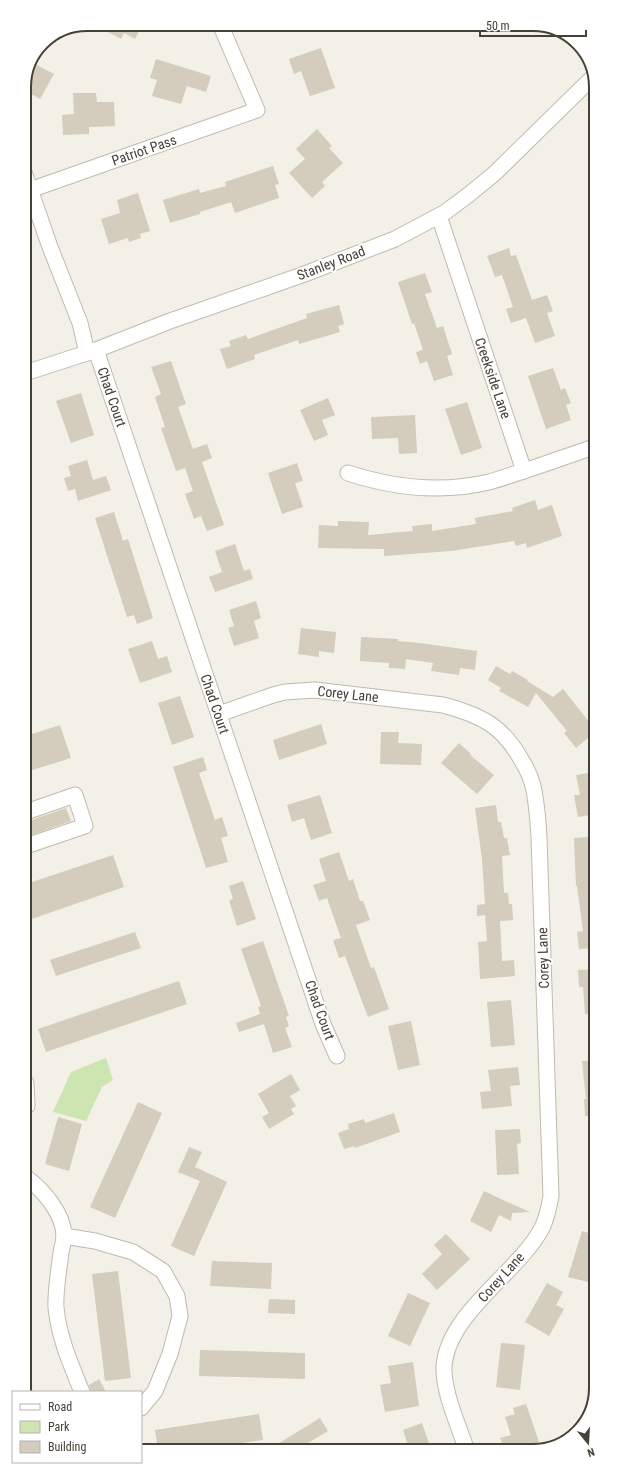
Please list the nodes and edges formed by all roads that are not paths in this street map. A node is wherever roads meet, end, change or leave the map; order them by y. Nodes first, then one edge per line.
1 (223, 31) edge
2 (589, 81) edge
3 (31, 190) edge
4 (31, 193) edge
5 (438, 216) junction
6 (91, 351) junction
7 (31, 371) edge
8 (589, 449) edge
9 (524, 471) junction
10 (348, 473) dead end
11 (219, 714) junction
12 (31, 810) edge
13 (31, 844) edge
14 (337, 1056) dead end
15 (31, 1181) edge
16 (64, 1236) junction
17 (82, 1391) edge
18 (142, 1407) edge
19 (465, 1444) edge

1 - 3 street, Patriot Pass
2 - 5 street, Stanley Road
4 - 6 street, Chad Court
5 - 6 street, Stanley Road
5 - 9 street, Creekside Lane
6 - 7 street, Stanley Road
6 - 11 street, Chad Court
8 - 9 street
9 - 10 street
11 - 14 street, Chad Court
11 - 19 street, Corey Lane
12 - 13 street
15 - 16 street
16 - 17 street
16 - 18 street

